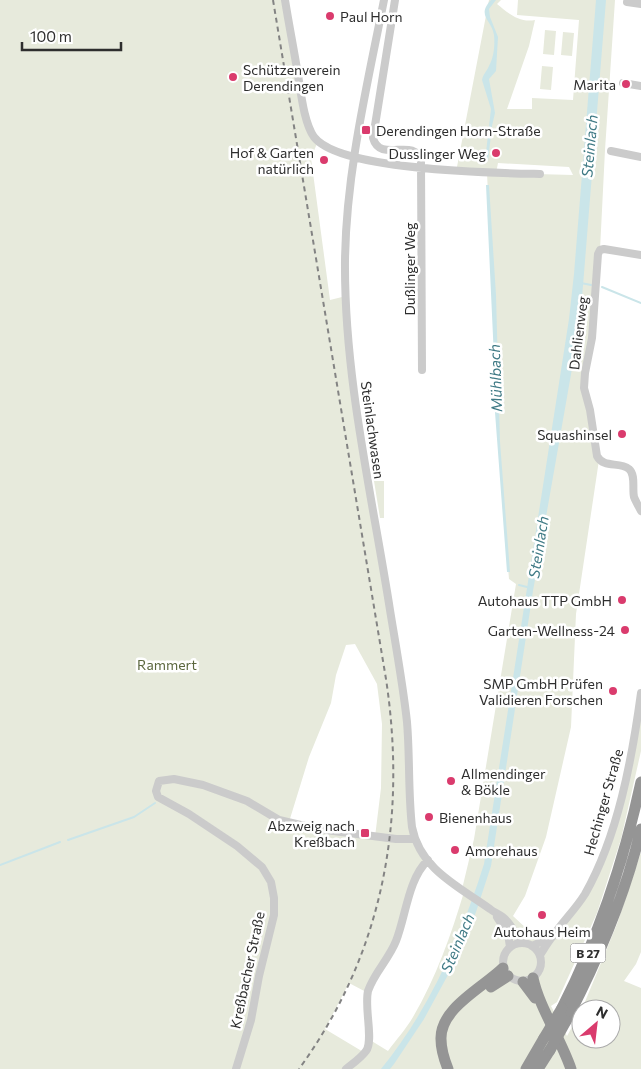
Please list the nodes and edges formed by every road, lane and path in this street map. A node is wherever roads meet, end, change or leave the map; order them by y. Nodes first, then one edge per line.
1 (285, 0) edge
2 (384, 0) edge
3 (395, 0) edge
4 (627, 2) dead end
5 (641, 4) edge
6 (623, 83) dead end
7 (641, 86) edge
8 (611, 151) dead end
9 (354, 157) junction
10 (641, 157) edge
11 (421, 168) junction
12 (540, 174) dead end
13 (641, 255) edge
14 (422, 370) dead end
15 (641, 511) edge
16 (641, 693) edge
17 (641, 782) edge
18 (641, 829) edge
19 (414, 839) junction
20 (428, 860) junction
21 (490, 909) junction
22 (553, 935) junction
23 (521, 943) junction
24 (532, 946) junction
25 (510, 947) junction
26 (540, 955) junction
27 (506, 972) junction
28 (528, 980) junction
29 (236, 1069) edge
30 (346, 1069) edge
31 (448, 1069) edge
32 (456, 1069) edge
33 (526, 1069) edge
34 (538, 1069) edge
35 (566, 1069) edge
36 (571, 1069) edge

1 - 9 street
2 - 9 street, Steinlachwasen
3 - 11 street
4 - 5 street
6 - 7 street
8 - 10 street
9 - 11 street
9 - 19 street, Steinlachwasen
11 - 12 street
11 - 14 street, Dußlinger Weg
13 - 15 street, Dahlienweg
16 - 22 street, Hechinger Straße
17 - 33 highway, B 27, bridge
18 - 34 highway, B 27, bridge
19 - 20 street, Steinlachwasen
19 - 29 street, Kreßbacher Straße
20 - 21 street, Steinlachwasen
20 - 30 street
21 - 23 street, Steinlachwasen
21 - 25 street, Steinlachwasen
22 - 24 street, Hechinger Straße
22 - 26 street, Hechinger Straße
23 - 24 street
23 - 25 street
24 - 26 street
25 - 27 street
26 - 28 street
27 - 28 street
27 - 31 highway
27 - 32 highway
28 - 35 highway
28 - 36 highway

